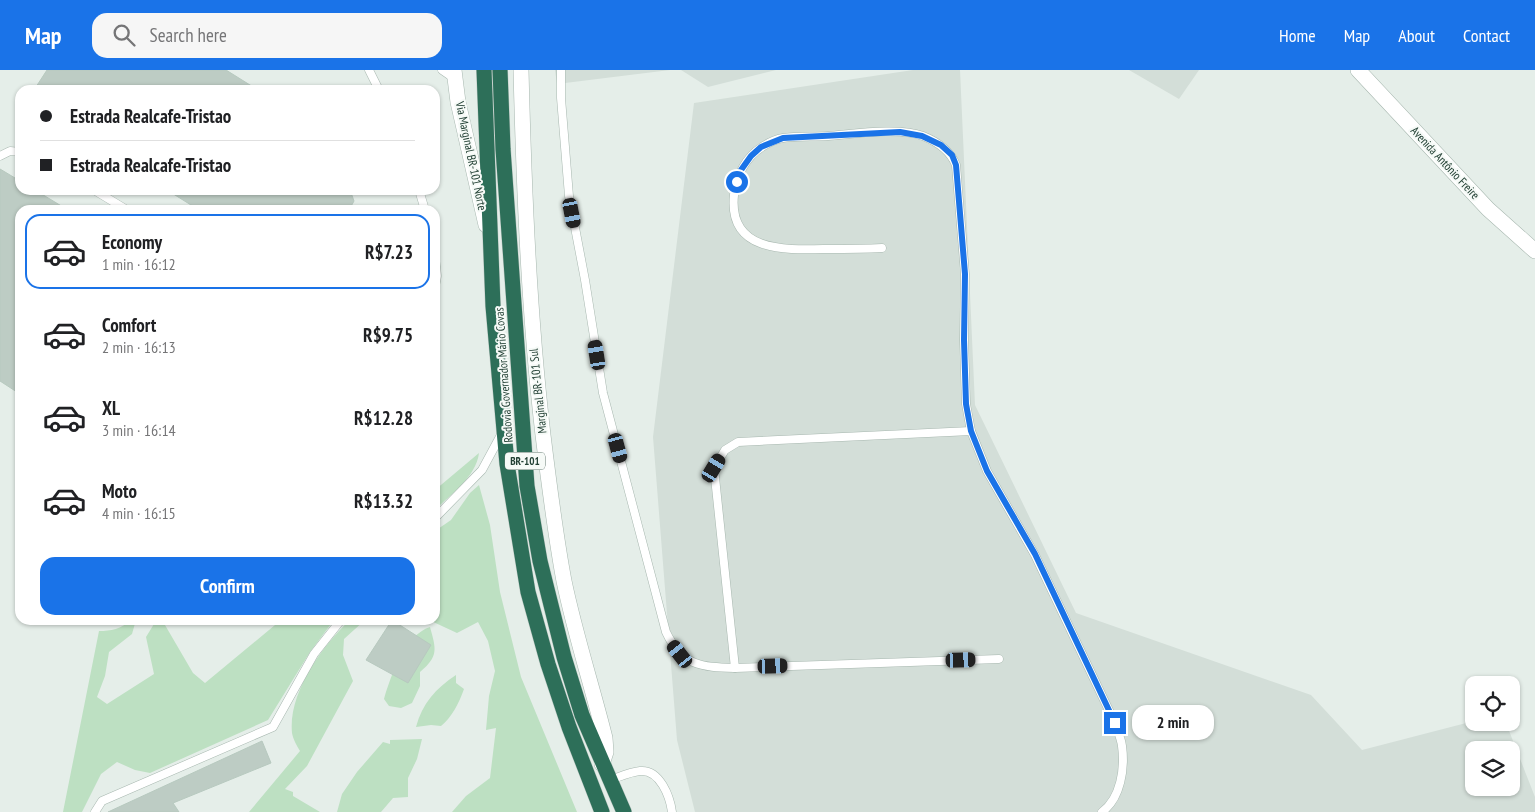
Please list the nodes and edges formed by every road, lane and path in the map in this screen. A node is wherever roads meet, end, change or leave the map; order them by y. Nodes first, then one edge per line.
1 (369, 70) edge
2 (442, 70) edge
3 (484, 70) edge
4 (500, 70) edge
5 (521, 70) edge
6 (561, 70) edge
7 (1358, 70) edge
8 (454, 75) edge
9 (376, 85) edge
10 (15, 152) edge
11 (0, 156) edge
12 (102, 195) edge
13 (119, 205) edge
14 (490, 242) junction
15 (882, 248) dead end
16 (1535, 252) edge
17 (504, 429) junction
18 (971, 431) junction
19 (440, 513) edge
20 (337, 625) edge
21 (999, 659) dead end
22 (735, 668) junction
23 (567, 722) junction
24 (602, 764) junction
25 (610, 780) junction
26 (95, 812) edge
27 (594, 812) edge
28 (602, 812) edge
29 (624, 812) edge
30 (672, 812) edge
31 (1102, 812) edge

1 - 9 lane
2 - 8 lane
3 - 14 highway, Rodovia Governador Mário Covas / BR-101
4 - 24 highway, Rodovia Governador Mário Covas / BR-101
5 - 24 street, Marginal BR-101 Sul
6 - 22 lane
7 - 16 street, Avenida Antônio Freire
8 - 14 street, Via Marginal BR-101 Norte
10 - 11 lane
12 - 13 lane
14 - 17 highway, Rodovia Governador Mário Covas / BR-101
15 - 18 lane
17 - 19 lane
17 - 23 highway, Rodovia Governador Mário Covas / BR-101
18 - 22 lane
18 - 31 lane
20 - 26 lane
21 - 22 lane
23 - 27 highway
23 - 28 highway, Rodovia Governador Mário Covas / BR-101
24 - 25 highway, Rodovia Governador Mário Covas / BR-101
25 - 29 highway, Rodovia Governador Mário Covas / BR-101
25 - 30 lane

